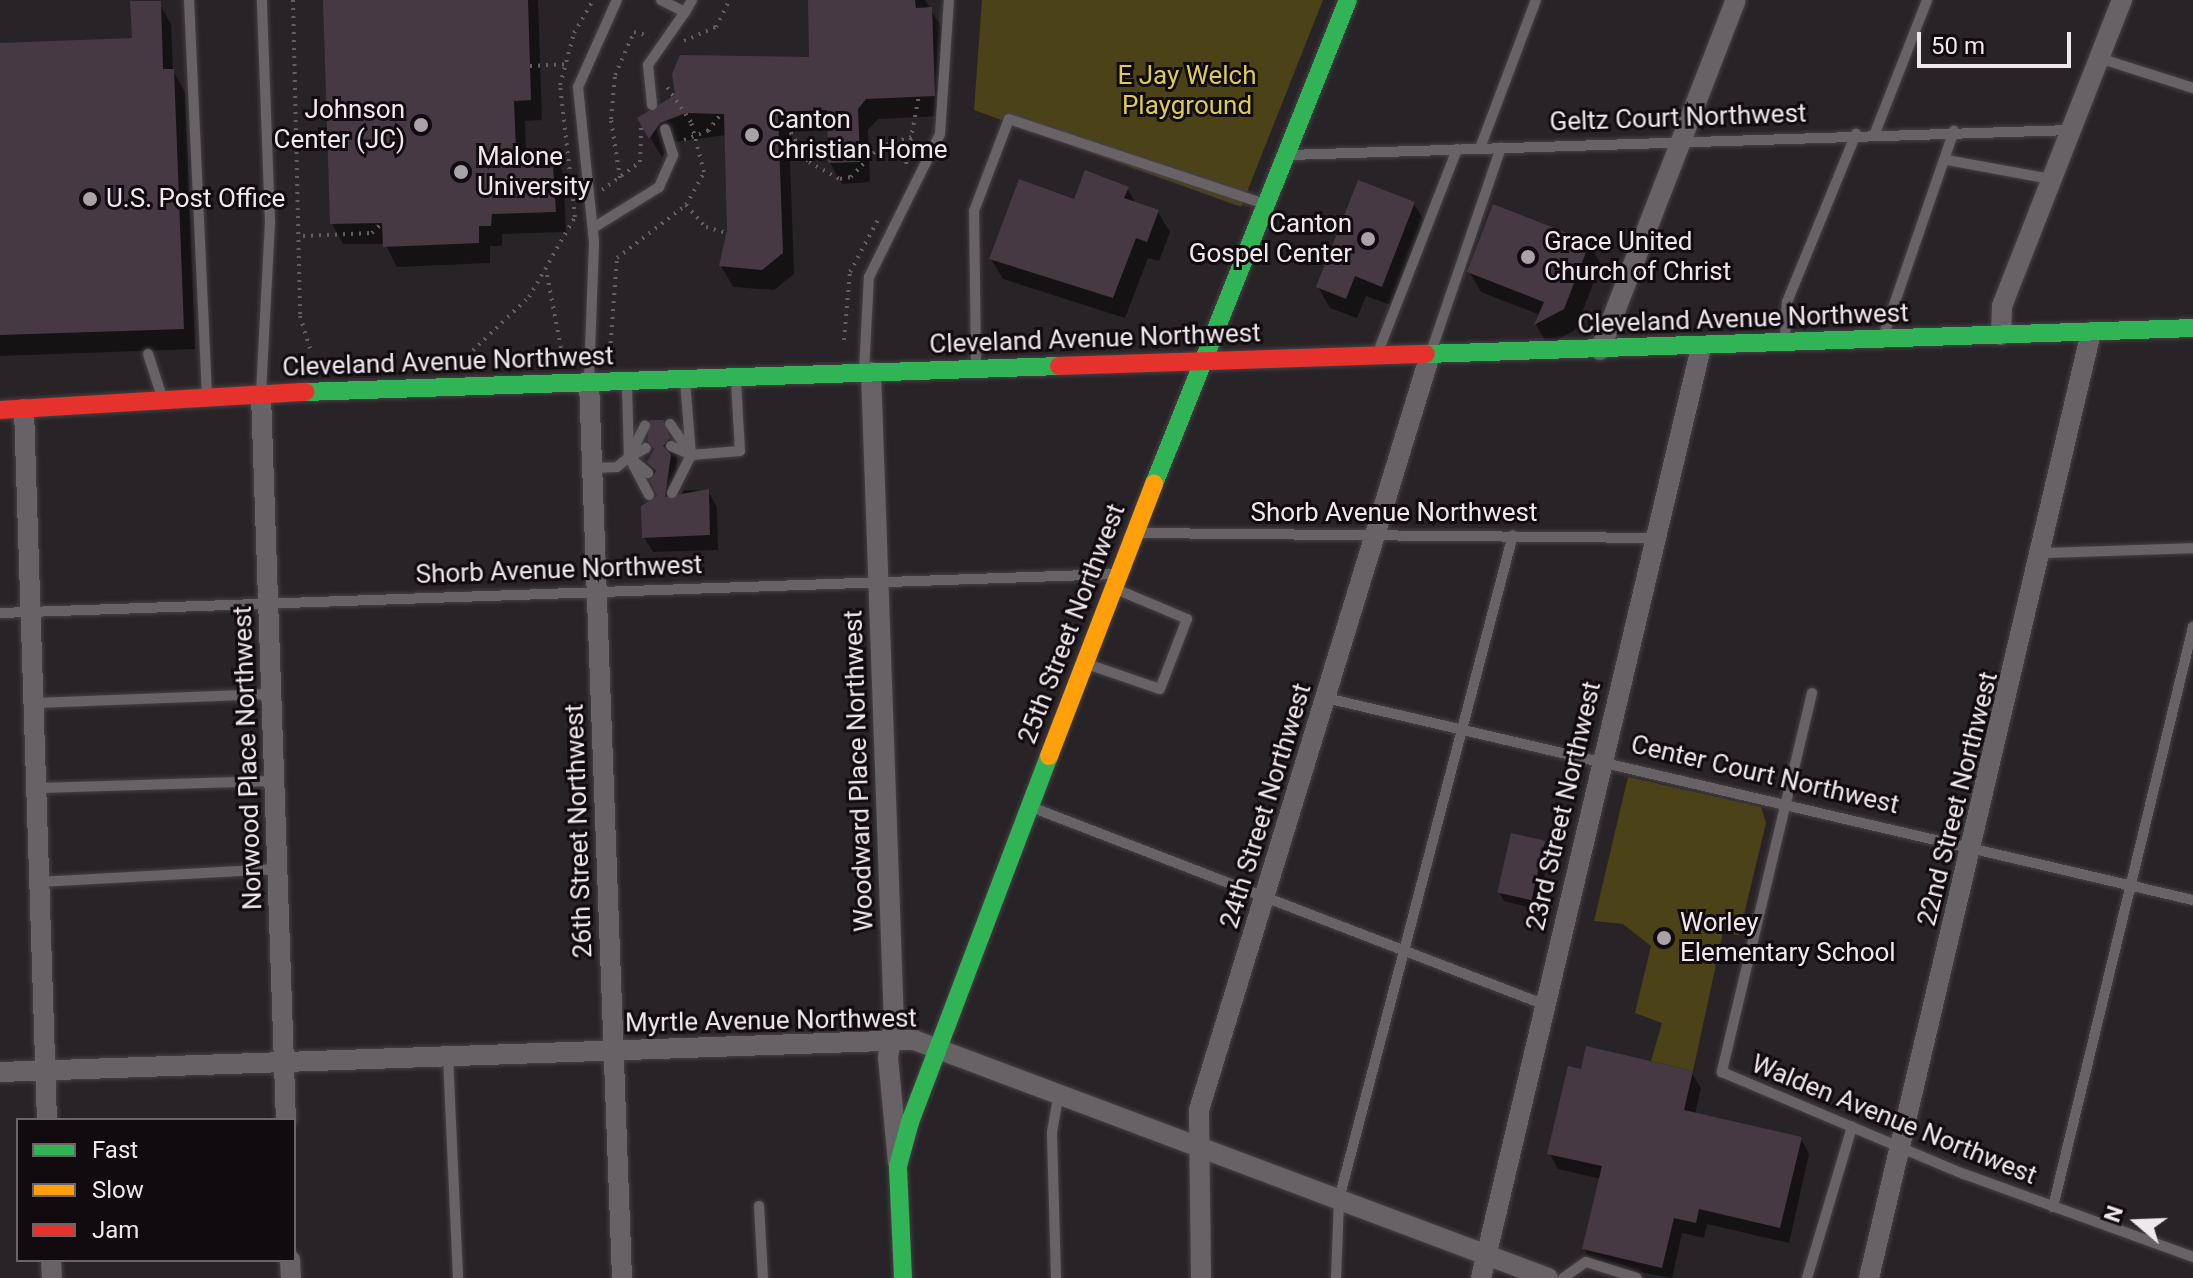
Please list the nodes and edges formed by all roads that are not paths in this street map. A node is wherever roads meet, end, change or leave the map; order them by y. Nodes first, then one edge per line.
1 (189, 0) edge
2 (262, 0) edge
3 (617, 0) edge
4 (661, 0) edge
5 (692, 0) edge
6 (949, 0) edge
7 (1348, 0) edge
8 (1536, 0) edge
9 (1736, 0) edge
10 (1927, 0) edge
11 (2122, 0) edge
12 (685, 12) junction
13 (2099, 58) junction
14 (2193, 88) edge
15 (652, 105) dead end
16 (665, 129) dead end
17 (2071, 130) junction
18 (1954, 131) junction
19 (1875, 133) junction
20 (1856, 134) junction
21 (1682, 139) junction
22 (1501, 147) junction
23 (1480, 148) junction
24 (1457, 149) junction
25 (1288, 155) junction
26 (1947, 160) junction
27 (2051, 179) junction
28 (1268, 205) junction
29 (593, 228) junction
30 (2193, 328) edge
31 (2091, 332) junction
32 (2001, 335) junction
33 (1883, 340) junction
34 (1785, 344) junction
35 (1701, 347) junction
36 (1600, 350) junction
37 (148, 354) dead end
38 (1430, 355) junction
39 (1376, 357) junction
40 (1203, 360) junction
41 (976, 368) junction
42 (868, 372) junction
43 (736, 377) junction
44 (685, 379) junction
45 (626, 381) junction
46 (589, 382) junction
47 (261, 395) junction
48 (207, 397) junction
49 (162, 399) junction
50 (24, 409) junction
51 (0, 410) edge
52 (670, 424) dead end
53 (645, 426) dead end
54 (671, 446) dead end
55 (646, 448) dead end
56 (691, 455) junction
57 (629, 457) junction
58 (592, 468) junction
59 (672, 472) dead end
60 (648, 473) dead end
61 (672, 493) dead end
62 (649, 495) dead end
63 (1134, 533) junction
64 (1376, 535) junction
65 (1513, 535) junction
66 (1654, 538) junction
67 (2193, 548) edge
68 (2044, 553) junction
69 (1116, 581) junction
70 (878, 582) junction
71 (596, 593) junction
72 (268, 604) junction
73 (31, 612) junction
74 (0, 613) edge
75 (2193, 627) edge
76 (1087, 664) junction
77 (1812, 693) dead end
78 (272, 694) junction
79 (1326, 698) junction
80 (34, 703) junction
81 (1463, 728) junction
82 (1602, 759) junction
83 (275, 781) junction
84 (36, 788) junction
85 (1785, 803) junction
86 (1031, 807) junction
87 (1973, 847) junction
88 (277, 869) junction
89 (39, 882) junction
90 (2131, 885) junction
91 (1266, 897) junction
92 (2193, 900) edge
93 (1402, 951) junction
94 (1543, 1004) junction
95 (891, 1041) junction
96 (939, 1047) junction
97 (614, 1051) junction
98 (448, 1057) junction
99 (284, 1063) junction
100 (45, 1071) junction
101 (0, 1072) edge
102 (1060, 1092) junction
103 (47, 1118) edge
104 (286, 1118) edge
105 (1852, 1127) junction
106 (1195, 1143) junction
107 (1901, 1147) junction
108 (898, 1166) junction
109 (1339, 1199) junction
110 (759, 1206) dead end
111 (2053, 1207) junction
112 (1483, 1255) junction
113 (2193, 1257) edge
114 (458, 1278) edge
115 (622, 1278) edge
116 (763, 1278) edge
117 (903, 1278) edge
118 (1056, 1278) edge
119 (1201, 1278) edge
120 (1336, 1278) edge
121 (1481, 1278) edge
122 (1548, 1278) edge
123 (1563, 1278) edge
124 (1637, 1278) edge
125 (1807, 1278) edge
126 (1869, 1278) edge

1 - 48 lane
2 - 47 lane
3 - 29 lane
4 - 12 lane
5 - 12 lane
6 - 42 lane
7 - 25 main road, 25th Street Northwest
8 - 23 lane
9 - 21 street
10 - 19 lane
11 - 13 street
12 - 15 lane
13 - 14 lane
13 - 17 street
16 - 29 lane
17 - 18 lane, Geltz Court Northwest
17 - 27 street
18 - 19 lane, Geltz Court Northwest
18 - 26 lane
19 - 20 lane, Geltz Court Northwest
20 - 21 lane, Geltz Court Northwest
20 - 34 lane
21 - 22 lane, Geltz Court Northwest
21 - 36 street
22 - 23 lane, Geltz Court Northwest
22 - 38 lane
23 - 24 lane, Geltz Court Northwest
24 - 25 lane, Geltz Court Northwest
24 - 39 lane
25 - 28 main road, 25th Street Northwest
26 - 27 lane
26 - 33 lane
27 - 32 street
28 - 40 main road, 25th Street Northwest
28 - 41 lane
29 - 46 lane
30 - 31 main road, Cleveland Avenue Northwest
31 - 32 main road, Cleveland Avenue Northwest
31 - 68 street, 22nd Street Northwest
32 - 33 main road, Cleveland Avenue Northwest
33 - 34 main road, Cleveland Avenue Northwest
34 - 35 main road, Cleveland Avenue Northwest
35 - 36 main road, Cleveland Avenue Northwest
35 - 66 street, 23rd Street Northwest
36 - 38 main road, Cleveland Avenue Northwest
37 - 49 lane
38 - 39 main road, Cleveland Avenue Northwest
38 - 64 street, 24th Street Northwest
39 - 40 main road, Cleveland Avenue Northwest
40 - 41 main road, Cleveland Avenue Northwest
40 - 63 main road, 25th Street Northwest
41 - 42 main road, Cleveland Avenue Northwest
42 - 43 main road, Cleveland Avenue Northwest
42 - 70 street, Woodward Place Northwest
43 - 44 main road, Cleveland Avenue Northwest
43 - 56 lane
44 - 45 main road, Cleveland Avenue Northwest
44 - 56 lane
45 - 46 main road, Cleveland Avenue Northwest
45 - 57 lane
46 - 47 main road, Cleveland Avenue Northwest
46 - 58 street, 26th Street Northwest
47 - 48 main road, Cleveland Avenue Northwest
47 - 72 street, Norwood Place Northwest
48 - 49 main road, Cleveland Avenue Northwest
49 - 50 main road, Cleveland Avenue Northwest
50 - 51 main road, Cleveland Avenue Northwest
50 - 73 street
52 - 56 lane
53 - 57 lane
54 - 56 lane
55 - 57 lane
56 - 59 lane
56 - 61 lane
57 - 58 lane
57 - 60 lane
57 - 62 lane
58 - 71 street, 26th Street Northwest
63 - 64 lane, Shorb Avenue Northwest
63 - 69 main road, 25th Street Northwest
64 - 65 lane, Shorb Avenue Northwest
64 - 79 street, 24th Street Northwest
65 - 66 lane, Shorb Avenue Northwest
65 - 81 lane
66 - 82 street, 23rd Street Northwest
67 - 68 lane
68 - 87 street, 22nd Street Northwest
69 - 70 lane, Shorb Avenue Northwest
69 - 76 main road, 25th Street Northwest
69 - 76 lane
70 - 71 lane, Shorb Avenue Northwest
70 - 95 street, Woodward Place Northwest
71 - 72 lane, Shorb Avenue Northwest
71 - 97 street, 26th Street Northwest
72 - 73 lane, Shorb Avenue Northwest
72 - 78 street, Norwood Place Northwest
73 - 74 lane, Shorb Avenue Northwest
73 - 80 street
75 - 90 lane
76 - 86 main road, 25th Street Northwest
77 - 85 lane, Walden Avenue Northwest
78 - 80 lane
78 - 83 street, Norwood Place Northwest
79 - 81 lane, Center Court Northwest
79 - 91 street, 24th Street Northwest
80 - 84 street
81 - 82 lane, Center Court Northwest
81 - 93 lane
82 - 85 lane, Center Court Northwest
82 - 94 street, 23rd Street Northwest
83 - 84 lane
83 - 88 street, Norwood Place Northwest
84 - 89 street
85 - 87 lane, Center Court Northwest
85 - 105 lane, Walden Avenue Northwest
86 - 91 lane
86 - 96 main road, 25th Street Northwest
87 - 90 lane, Center Court Northwest
87 - 107 street, 22nd Street Northwest
88 - 89 lane
88 - 99 street, Norwood Place Northwest
89 - 100 street
90 - 92 lane, Center Court Northwest
90 - 111 lane
91 - 93 lane
91 - 106 street, 24th Street Northwest
93 - 94 lane
93 - 109 lane
94 - 112 street, 23rd Street Northwest
95 - 96 street, Myrtle Avenue Northwest
95 - 97 street, Myrtle Avenue Northwest
95 - 108 street, Woodward Place Northwest
96 - 102 street, Myrtle Avenue Northwest
96 - 108 main road, 25th Street Northwest
97 - 98 street, Myrtle Avenue Northwest
97 - 115 street, 26th Street Northwest
98 - 99 street, Myrtle Avenue Northwest
98 - 114 lane
99 - 100 street, Myrtle Avenue Northwest
99 - 104 street, Norwood Place Northwest
100 - 101 street, Myrtle Avenue Northwest
100 - 103 street
102 - 106 street, Myrtle Avenue Northwest
102 - 118 lane
105 - 107 lane, Walden Avenue Northwest
105 - 125 lane
106 - 109 street, Myrtle Avenue Northwest
106 - 119 street, 24th Street Northwest
107 - 111 lane, Walden Avenue Northwest
107 - 126 street, 22nd Street Northwest
108 - 117 main road, 25th Street Northwest
109 - 112 street, Myrtle Avenue Northwest
109 - 120 lane
110 - 116 lane
111 - 113 lane, Walden Avenue Northwest
112 - 121 street, 23rd Street Northwest
112 - 122 street, Myrtle Avenue Northwest
123 - 124 lane

